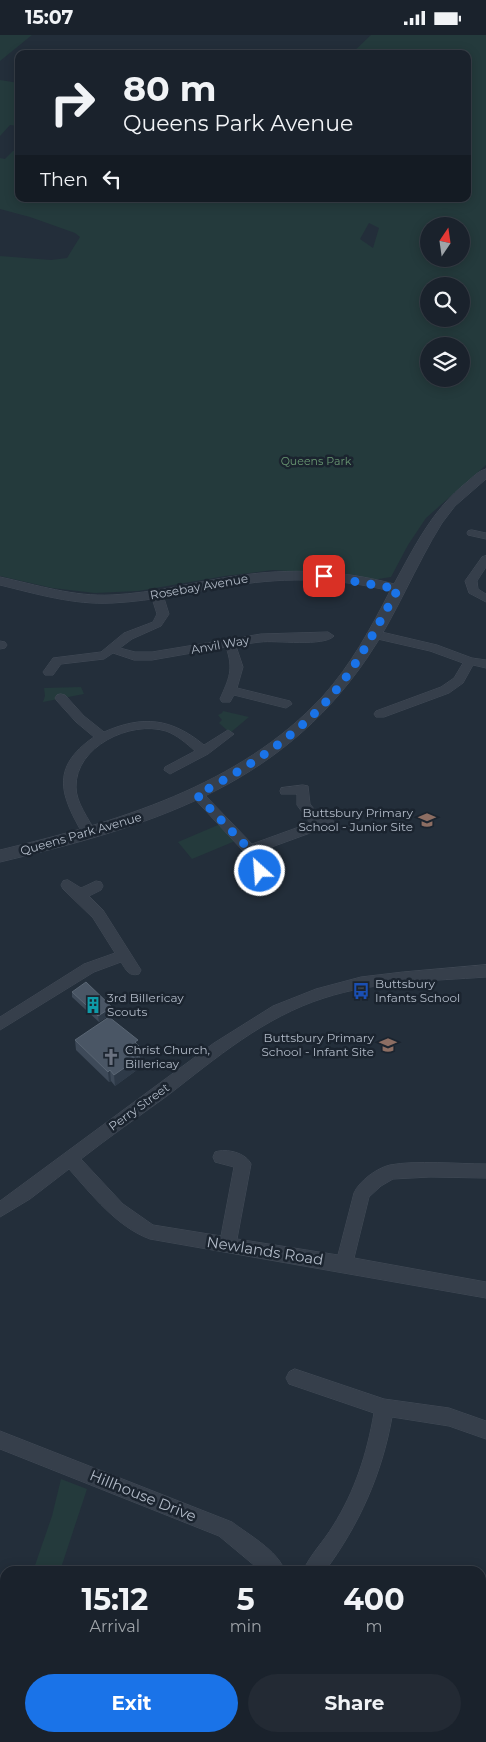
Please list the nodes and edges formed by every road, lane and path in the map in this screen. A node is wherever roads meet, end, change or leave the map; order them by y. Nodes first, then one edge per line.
1 (486, 473) edge
2 (472, 533) dead end
3 (486, 536) edge
4 (486, 559) edge
5 (0, 581) edge
6 (398, 589) junction
7 (157, 595) junction
8 (486, 599) edge
9 (373, 634) junction
10 (328, 636) dead end
11 (230, 644) junction
12 (112, 649) junction
13 (470, 661) junction
14 (486, 664) edge
15 (49, 672) dead end
16 (61, 699) dead end
17 (286, 704) dead end
18 (380, 714) dead end
19 (228, 734) dead end
20 (102, 737) junction
21 (204, 751) junction
22 (170, 770) dead end
23 (286, 791) dead end
24 (197, 795) junction
25 (89, 833) junction
26 (250, 850) junction
27 (0, 856) edge
28 (260, 871) dead end
29 (68, 885) dead end
30 (96, 886) dead end
31 (80, 895) junction
32 (124, 955) junction
33 (134, 970) dead end
34 (486, 971) edge
35 (0, 1024) edge
36 (221, 1157) dead end
37 (71, 1159) junction
38 (486, 1171) edge
39 (0, 1210) edge
40 (228, 1245) junction
41 (344, 1264) junction
42 (486, 1290) edge
43 (295, 1378) dead end
44 (384, 1408) junction
45 (486, 1430) edge
46 (0, 1440) edge
47 (270, 1566) edge
48 (317, 1566) edge

1 - 6 street, Queens Park Avenue
2 - 3 street
4 - 8 street
5 - 7 street, Rosebay Avenue
6 - 7 street, Rosebay Avenue
6 - 9 street, Queens Park Avenue
7 - 12 street
9 - 13 street
9 - 24 street, Queens Park Avenue
10 - 11 street, Anvil Way
11 - 12 street, Anvil Way
11 - 17 street
12 - 15 street
13 - 14 street
13 - 18 street
16 - 20 street
19 - 21 street
20 - 21 street
20 - 25 street
21 - 22 street
23 - 26 street
24 - 25 street, Queens Park Avenue
24 - 26 street
25 - 27 street, Queens Park Avenue
26 - 28 street
29 - 31 street
30 - 31 street
31 - 32 street
32 - 33 street
32 - 35 street
34 - 37 street, Perry Street
36 - 40 street
37 - 39 street, Perry Street
37 - 40 street, Newlands Road
38 - 41 street
40 - 41 street, Newlands Road
41 - 42 street, Newlands Road
43 - 44 street
44 - 45 street
44 - 48 street
46 - 47 street, Hillhouse Drive

